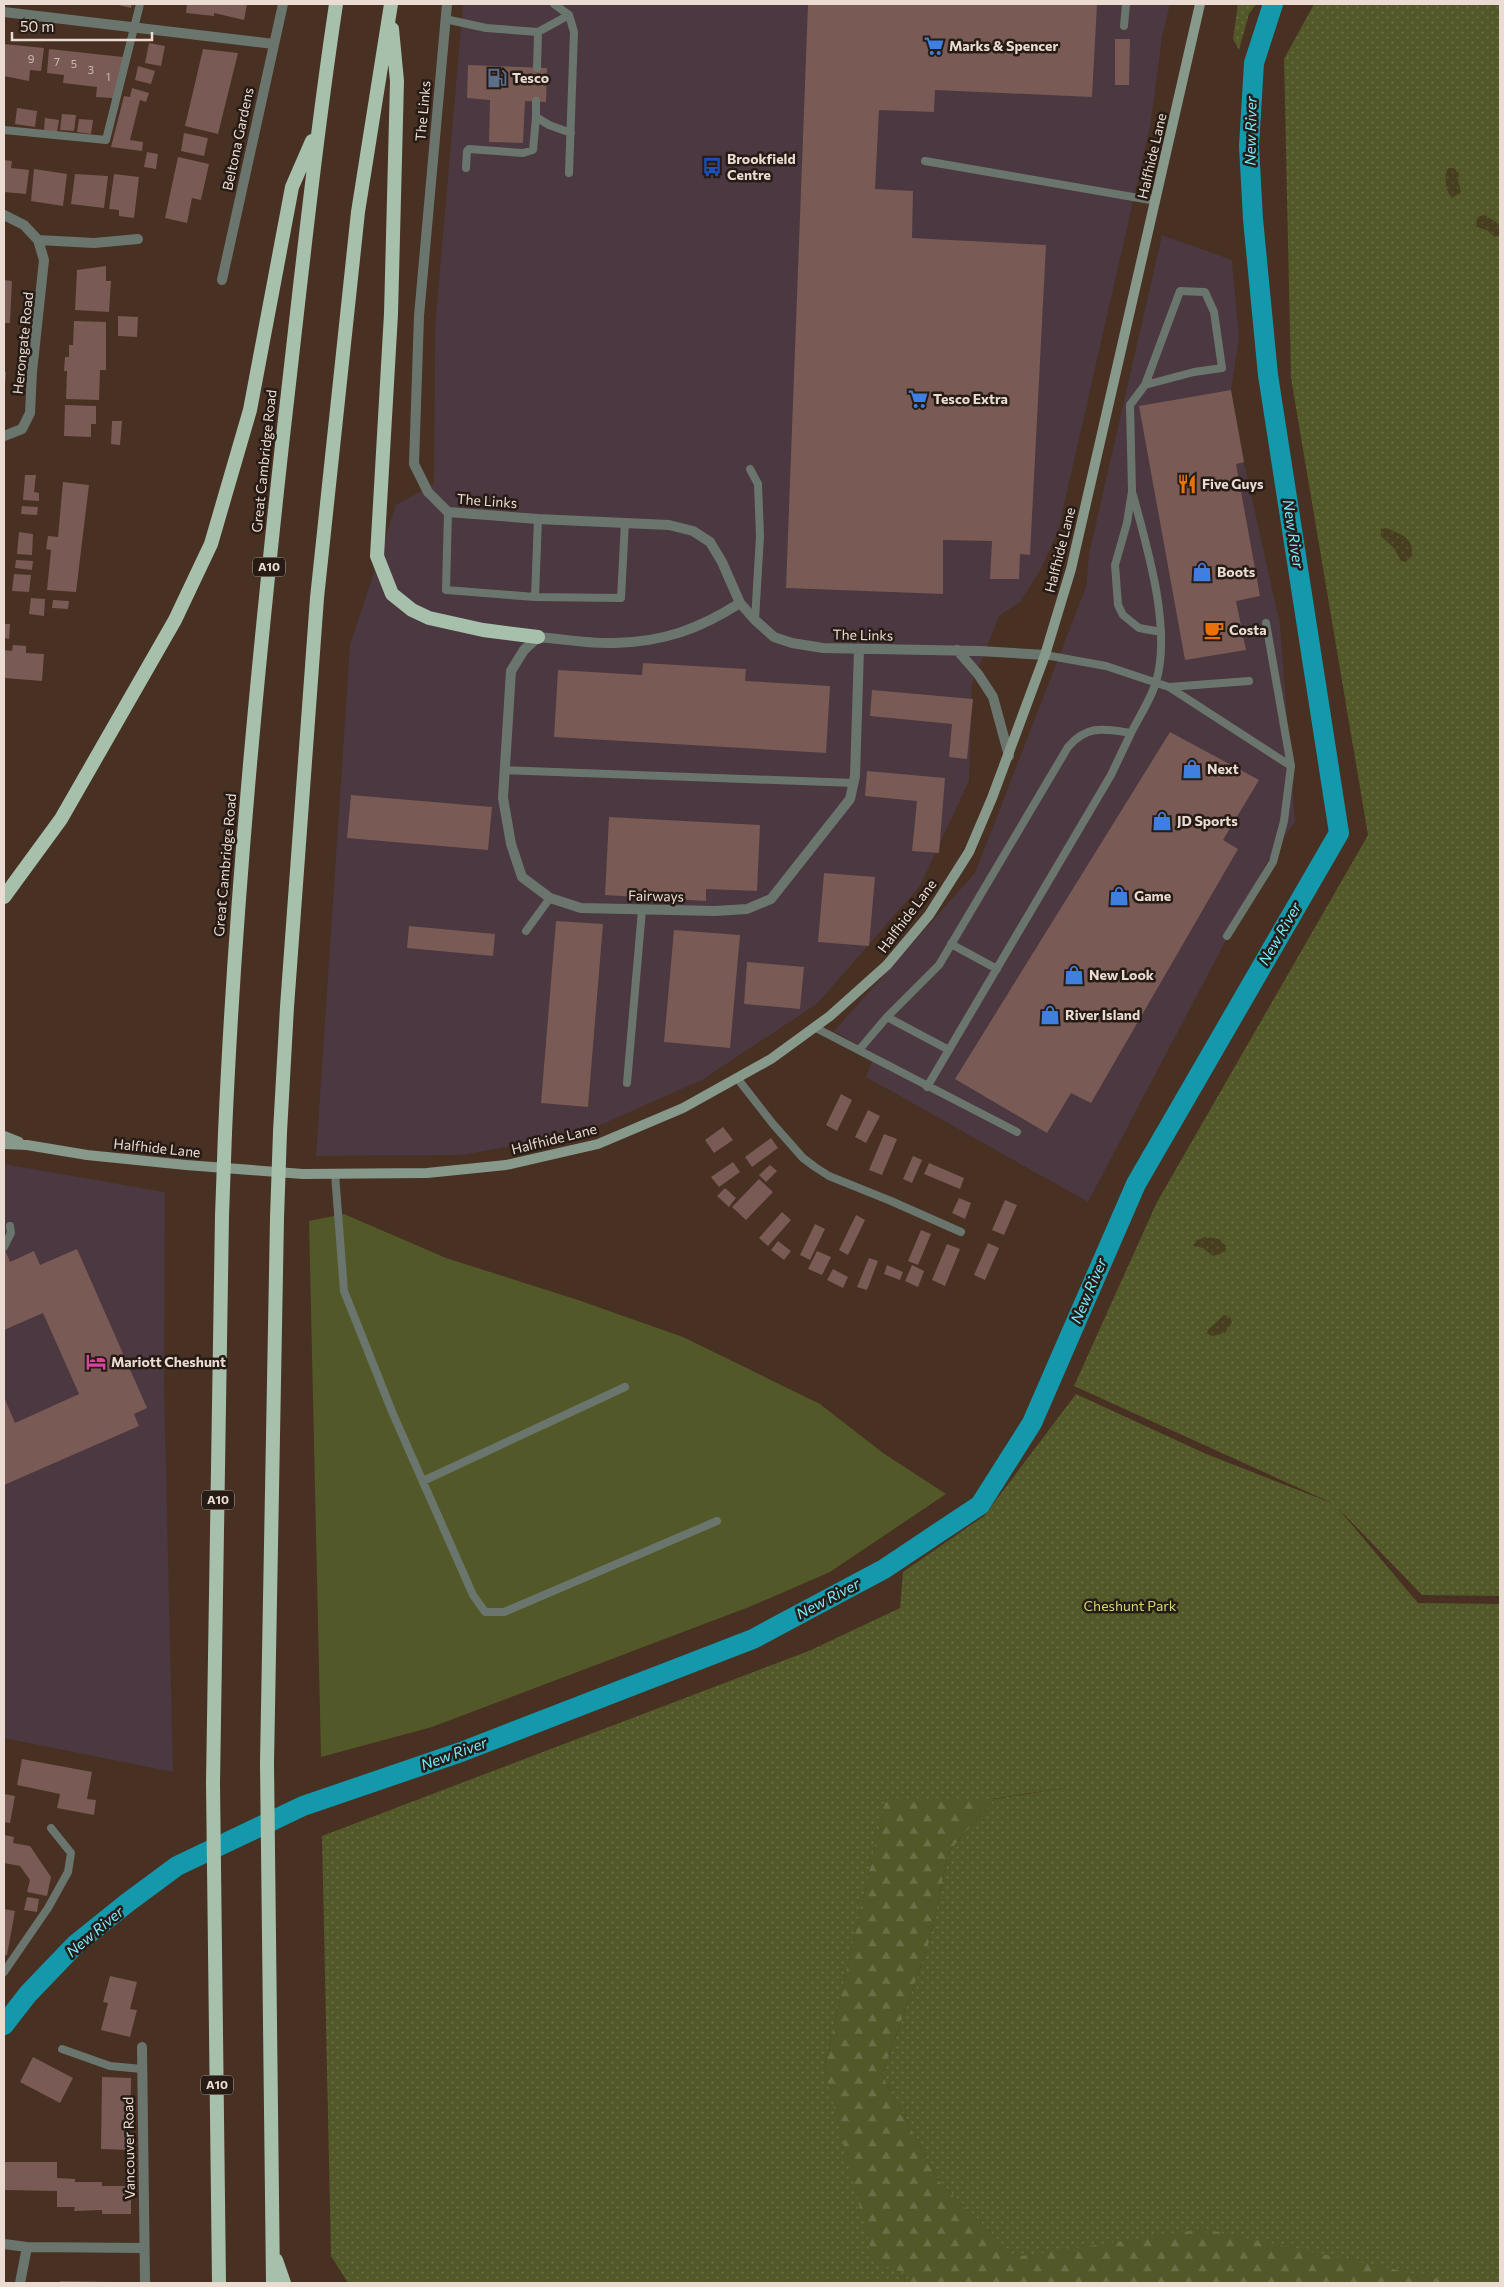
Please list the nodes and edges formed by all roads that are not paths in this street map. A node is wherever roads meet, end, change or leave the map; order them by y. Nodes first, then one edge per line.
1 (140, 4) edge
2 (283, 4) edge
3 (336, 4) edge
4 (447, 4) edge
5 (554, 4) edge
6 (1126, 4) edge
7 (1200, 4) edge
8 (391, 7) edge
9 (16, 9) edge
10 (4, 12) edge
11 (568, 16) junction
12 (446, 19) junction
13 (1124, 26) dead end
14 (134, 28) junction
15 (538, 32) junction
16 (274, 44) junction
17 (537, 68) dead end
18 (536, 101) dead end
19 (536, 117) junction
20 (318, 126) junction
21 (4, 130) edge
22 (571, 132) junction
23 (926, 161) dead end
24 (466, 168) dead end
25 (569, 173) dead end
26 (1156, 201) junction
27 (4, 215) edge
28 (38, 240) junction
29 (138, 240) dead end
30 (222, 280) dead end
31 (1145, 385) junction
32 (4, 436) edge
33 (750, 468) dead end
34 (1132, 491) junction
35 (448, 512) junction
36 (538, 519) junction
37 (626, 522) junction
38 (535, 597) junction
39 (740, 603) junction
40 (755, 620) junction
41 (1266, 623) dead end
42 (1161, 632) junction
43 (538, 637) junction
44 (859, 650) junction
45 (957, 650) junction
46 (1045, 655) junction
47 (1249, 681) dead end
48 (1156, 683) junction
49 (1169, 687) junction
50 (1131, 733) junction
51 (1009, 756) junction
52 (1291, 766) junction
53 (504, 770) junction
54 (854, 783) junction
55 (4, 897) edge
56 (550, 898) junction
57 (642, 910) junction
58 (526, 931) dead end
59 (1227, 936) dead end
60 (951, 944) junction
61 (997, 969) junction
62 (887, 1017) junction
63 (814, 1027) junction
64 (859, 1050) junction
65 (949, 1050) junction
66 (737, 1078) junction
67 (628, 1083) dead end
68 (926, 1087) junction
69 (1017, 1132) dead end
70 (4, 1136) edge
71 (4, 1144) edge
72 (27, 1145) junction
73 (334, 1174) junction
74 (10, 1226) dead end
75 (961, 1232) dead end
76 (4, 1247) edge
77 (625, 1387) dead end
78 (423, 1481) junction
79 (717, 1521) dead end
80 (51, 1828) dead end
81 (4, 1972) edge
82 (142, 2046) dead end
83 (62, 2049) dead end
84 (142, 2069) junction
85 (4, 2244) edge
86 (27, 2247) junction
87 (272, 2247) junction
88 (144, 2248) junction
89 (20, 2283) edge
90 (145, 2283) edge
91 (219, 2283) edge
92 (273, 2283) edge
93 (284, 2283) edge

1 - 14 lane
2 - 16 street, Beltona Gardens
3 - 20 highway, Great Cambridge Road / A10
4 - 12 street, The Links
5 - 11 lane
6 - 13 lane
7 - 26 main road, Halfhide Lane
8 - 43 highway
8 - 87 highway, bridge
9 - 10 street
9 - 14 street
11 - 15 lane
11 - 22 lane
12 - 15 lane
12 - 35 street, The Links
14 - 16 street
14 - 21 lane
15 - 17 lane
16 - 30 street, Beltona Gardens
18 - 19 lane
19 - 22 lane
19 - 24 lane
20 - 55 highway
20 - 91 highway, Great Cambridge Road / A10, bridge
22 - 25 lane
23 - 26 lane
26 - 46 main road, Halfhide Lane
27 - 28 street
28 - 29 street
28 - 32 street, Herongate Road
31 - 31 lane
31 - 34 lane
33 - 40 lane
34 - 42 lane
34 - 42 lane
35 - 36 street, The Links
35 - 38 lane
36 - 37 street, The Links
36 - 38 lane
37 - 38 lane
37 - 39 street, The Links
39 - 40 street, The Links
39 - 43 street
40 - 44 street, The Links
41 - 52 lane
42 - 48 lane
43 - 53 street, Fairways
44 - 45 street, The Links
44 - 54 street, Fairways
45 - 46 street, The Links
45 - 51 street
46 - 48 lane
46 - 51 main road, Halfhide Lane
47 - 49 lane
48 - 49 lane
48 - 50 lane
49 - 52 lane
50 - 60 lane
50 - 61 lane
51 - 63 main road, Halfhide Lane
52 - 59 lane
53 - 54 lane
53 - 56 street, Fairways
54 - 57 street, Fairways
56 - 57 street, Fairways
56 - 58 lane
57 - 67 lane
60 - 61 lane
60 - 62 lane
61 - 65 lane
62 - 64 lane
62 - 65 lane
63 - 64 lane
63 - 66 main road, Halfhide Lane
64 - 68 lane
65 - 68 lane
66 - 73 main road, Halfhide Lane
66 - 75 lane
68 - 69 lane
70 - 72 main road, Halfhide Lane
71 - 72 main road, Halfhide Lane
72 - 73 main road, Halfhide Lane
73 - 78 lane
74 - 76 lane
77 - 78 lane
78 - 79 lane
80 - 81 lane
82 - 84 street, Vancouver Road
83 - 84 lane
84 - 88 street, Vancouver Road
85 - 86 street
86 - 88 street
86 - 89 street
87 - 92 highway
87 - 93 highway
88 - 90 street, Vancouver Road

